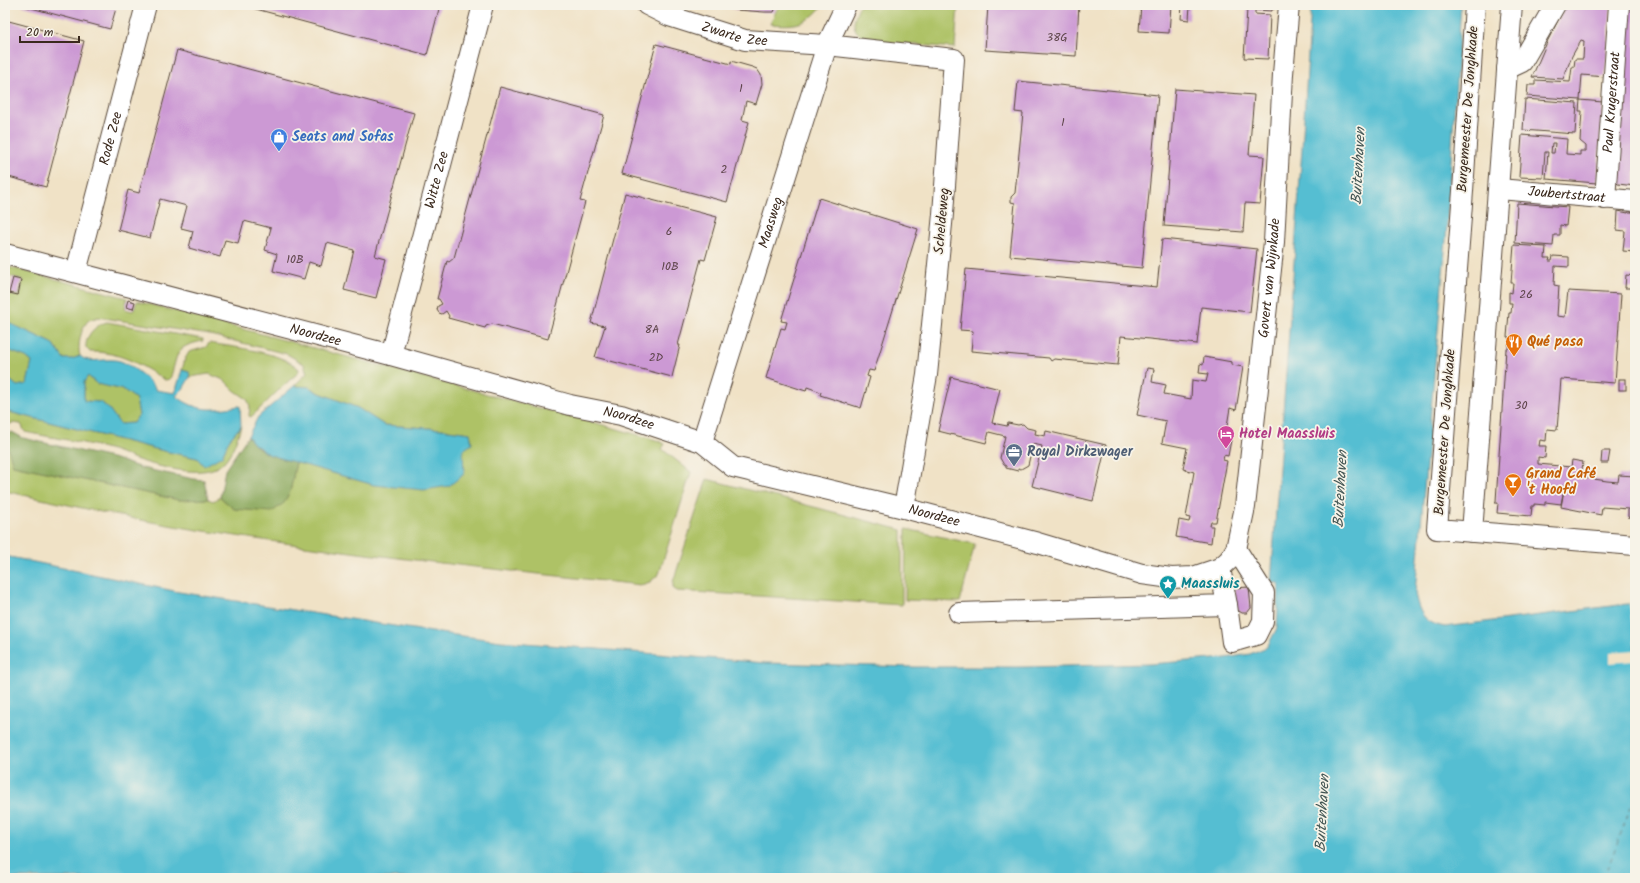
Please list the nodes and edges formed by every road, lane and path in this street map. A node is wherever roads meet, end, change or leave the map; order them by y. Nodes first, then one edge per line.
1 (146, 5) edge
2 (483, 5) edge
3 (647, 5) edge
4 (846, 5) edge
5 (1289, 5) edge
6 (1475, 5) edge
7 (1512, 5) edge
8 (1555, 5) edge
9 (1619, 5) edge
10 (827, 45) junction
11 (1507, 69) junction
12 (1499, 189) junction
13 (1605, 199) junction
14 (1635, 201) edge
15 (5, 254) edge
16 (76, 272) junction
17 (391, 355) junction
18 (702, 442) junction
19 (904, 508) junction
20 (1472, 532) junction
21 (1635, 545) edge
22 (1236, 549) junction
23 (1220, 568) junction
24 (1227, 605) junction
25 (959, 613) dead end

1 - 16 street, Rode Zee
2 - 17 street, Witte Zee
3 - 10 street, Zwarte Zee
4 - 10 street, Maasweg
5 - 22 street, Govert van Wijnkade
6 - 20 street, Burgemeester De Jonghkade
7 - 11 street
8 - 11 street
9 - 13 street, Paul Krugerstraat
10 - 18 street, Maasweg
10 - 19 street, Scheldeweg
11 - 12 street
12 - 13 street, Joubertstraat
12 - 20 street
13 - 14 street, Joubertstraat
15 - 16 street, Noordzee
16 - 17 street, Noordzee
17 - 18 street, Noordzee
18 - 19 street, Noordzee
19 - 23 street, Noordzee
20 - 21 street
22 - 23 street, Noordzee
22 - 24 street
23 - 24 street
24 - 25 street

